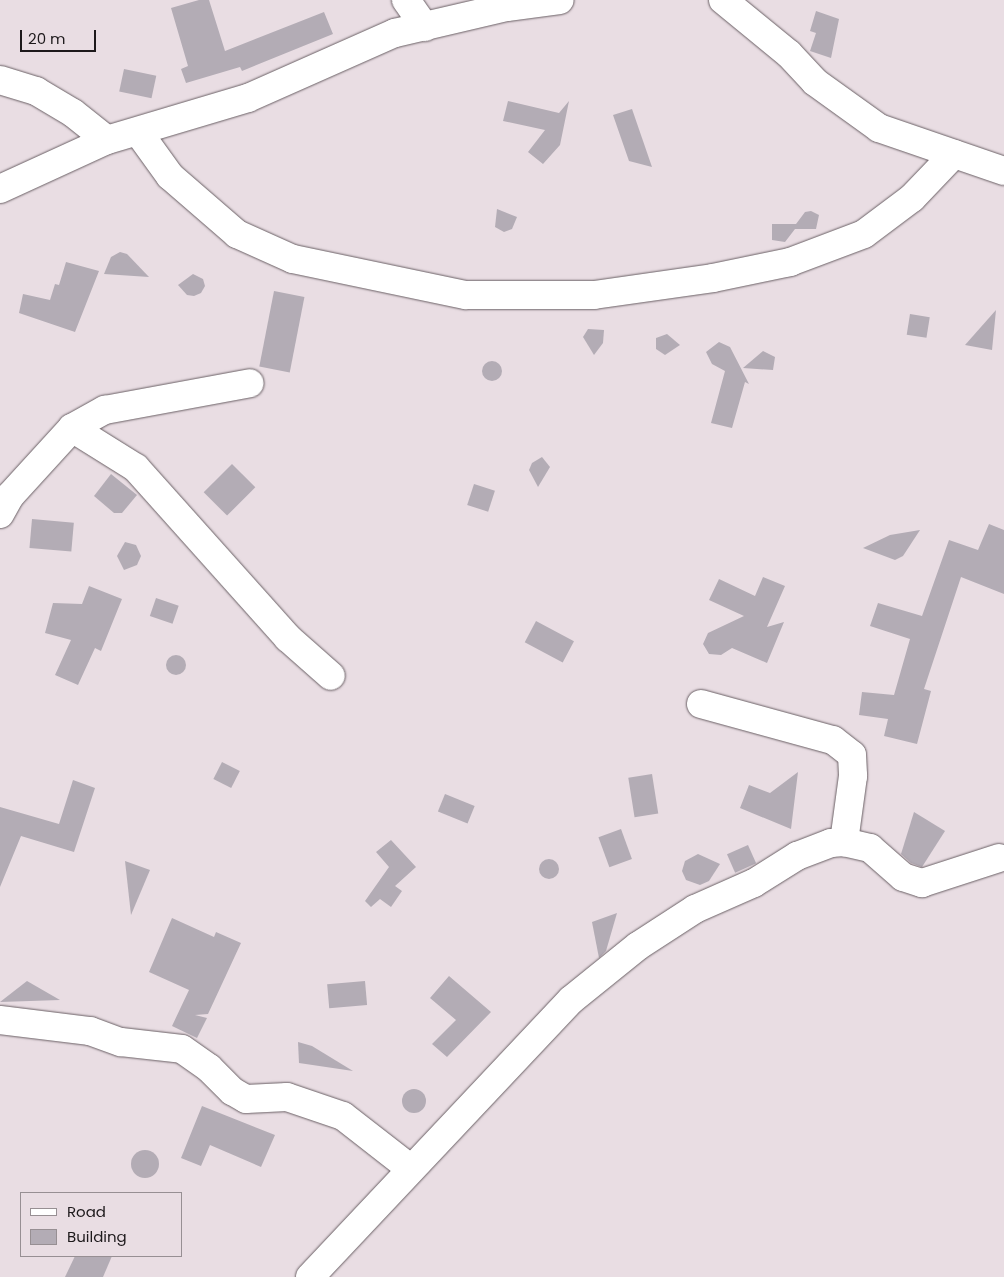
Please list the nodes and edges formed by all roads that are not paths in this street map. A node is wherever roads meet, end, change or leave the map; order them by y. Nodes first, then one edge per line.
1 (406, 0) edge
2 (560, 0) edge
3 (723, 0) edge
4 (425, 27) junction
5 (0, 80) edge
6 (139, 133) junction
7 (107, 140) junction
8 (954, 154) junction
9 (1004, 171) edge
10 (0, 189) edge
11 (250, 383) dead end
12 (72, 428) junction
13 (0, 514) edge
14 (331, 676) dead end
15 (701, 704) dead end
16 (844, 842) junction
17 (999, 858) dead end
18 (0, 1020) edge
19 (411, 1169) junction
20 (310, 1277) edge

1 - 4 street
2 - 4 street
3 - 8 street
4 - 6 street
5 - 7 street
6 - 7 street
6 - 8 street
7 - 10 street
8 - 9 street
11 - 12 street
12 - 13 street
12 - 14 street
15 - 16 street
16 - 17 street
16 - 19 street
18 - 19 street
19 - 20 street

